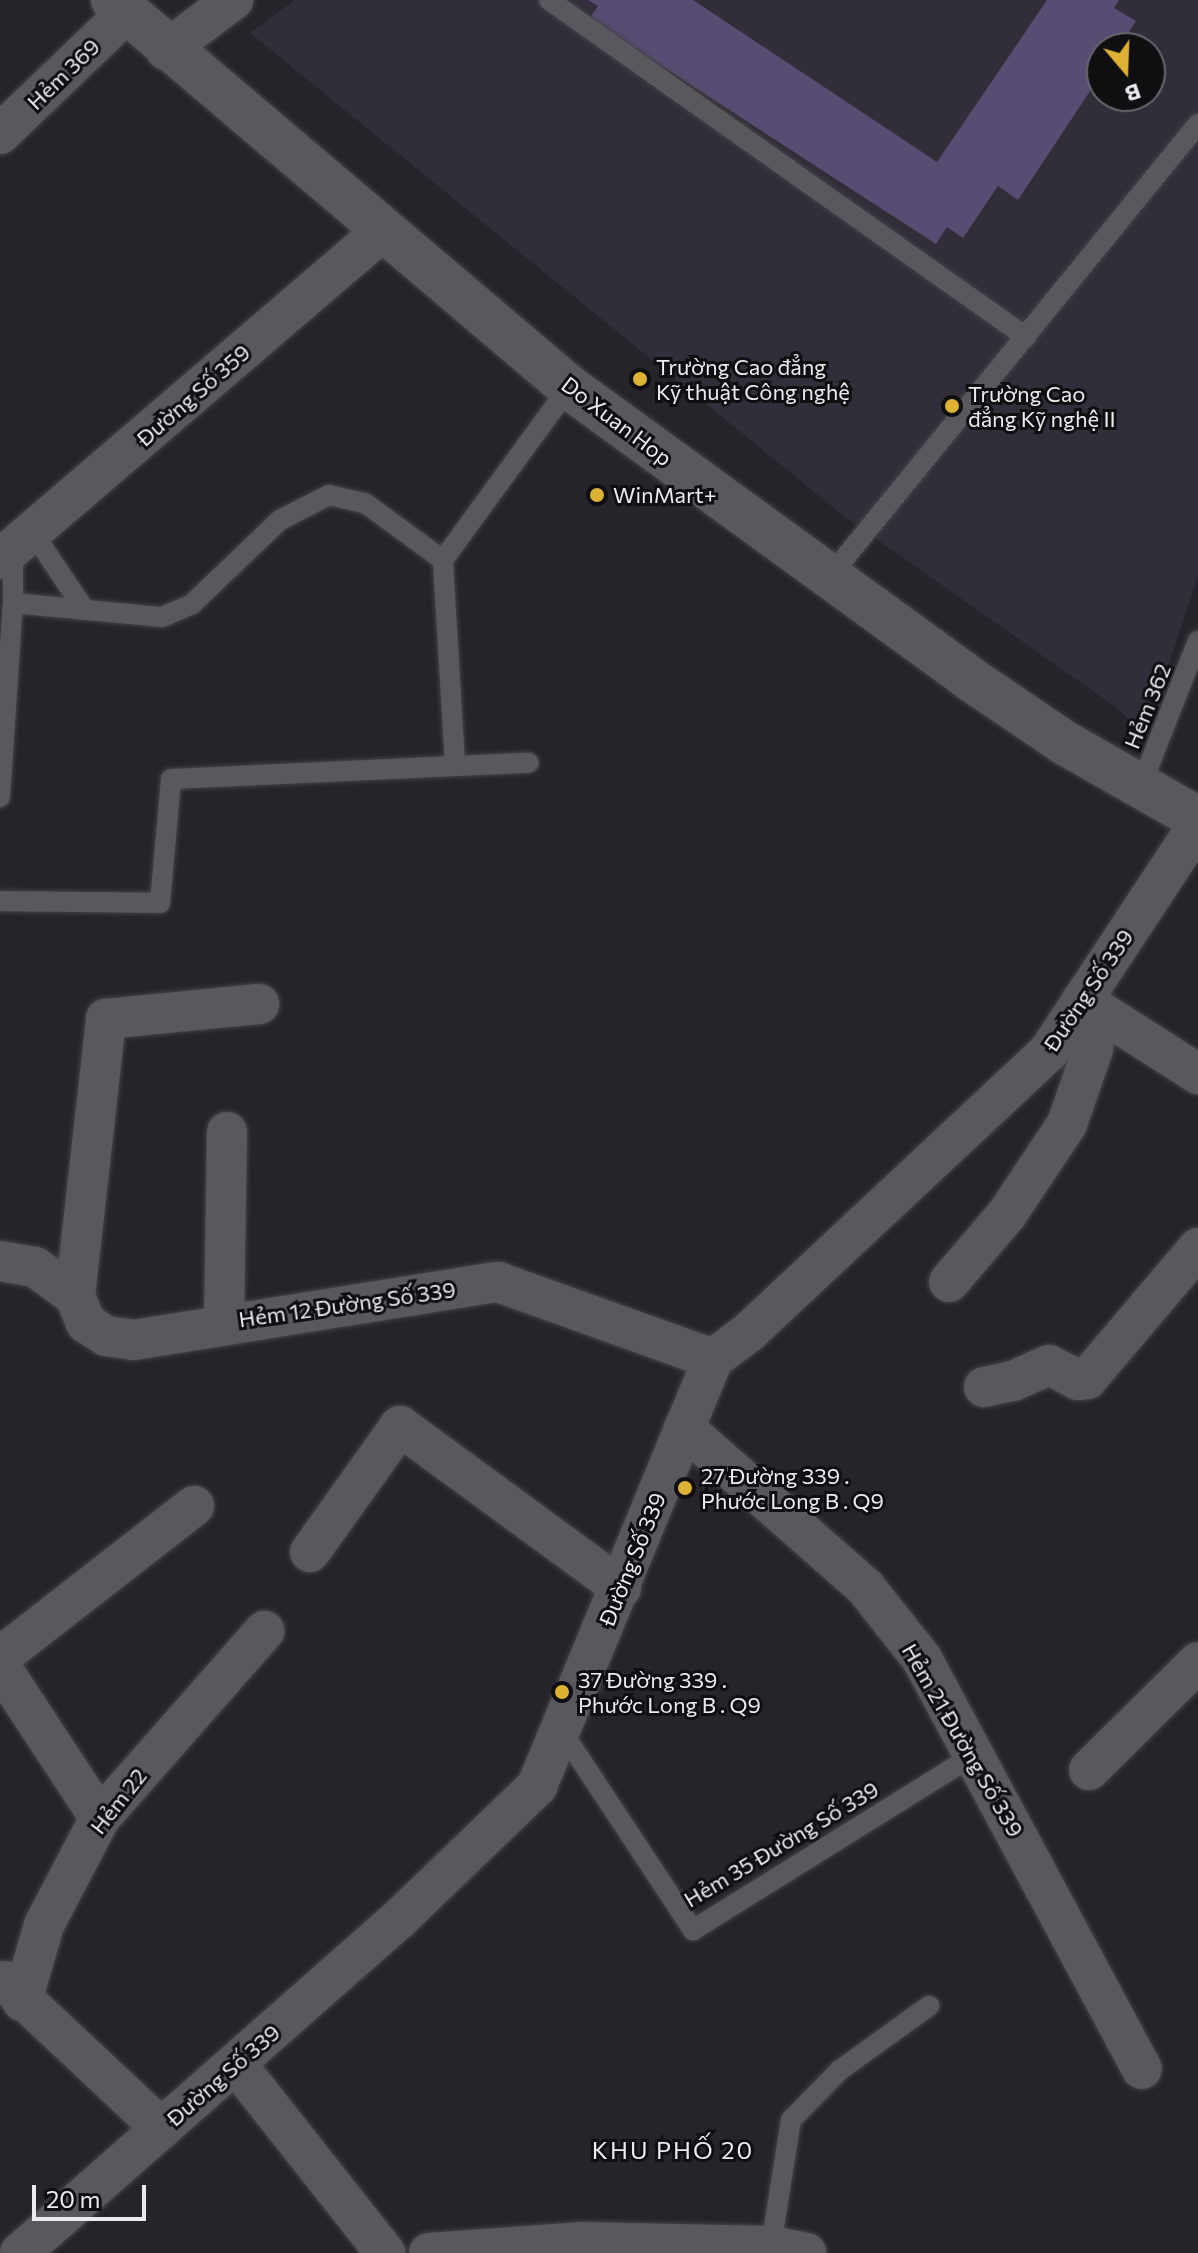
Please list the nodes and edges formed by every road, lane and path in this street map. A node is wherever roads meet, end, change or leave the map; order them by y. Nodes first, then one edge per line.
1 (233, 0) edge
2 (549, 0) edge
3 (119, 7) edge
4 (166, 50) junction
5 (1198, 124) edge
6 (0, 134) edge
7 (385, 229) junction
8 (1026, 337) junction
9 (569, 387) junction
10 (15, 547) edge
11 (443, 560) junction
12 (830, 576) junction
13 (13, 603) junction
14 (84, 609) junction
15 (1198, 641) edge
16 (529, 763) dead end
17 (455, 764) junction
18 (1140, 788) junction
19 (0, 797) edge
20 (1198, 822) edge
21 (0, 901) edge
22 (259, 1004) dead end
23 (1090, 1005) junction
24 (1198, 1074) edge
25 (227, 1132) dead end
26 (1198, 1248) edge
27 (0, 1261) edge
28 (949, 1282) dead end
29 (75, 1296) junction
30 (224, 1322) junction
31 (713, 1359) junction
32 (984, 1387) dead end
33 (684, 1428) junction
34 (194, 1506) dead end
35 (310, 1552) dead end
36 (621, 1588) junction
37 (264, 1631) dead end
38 (0, 1657) edge
39 (1198, 1662) edge
40 (0, 1666) edge
41 (561, 1730) junction
42 (974, 1755) junction
43 (1089, 1770) dead end
44 (100, 1818) junction
45 (11, 1989) edge
46 (929, 2006) dead end
47 (236, 2064) junction
48 (1142, 2069) dead end
49 (162, 2129) junction
50 (637, 2248) edge
51 (796, 2251) edge
52 (20, 2253) edge
53 (385, 2253) edge
54 (429, 2253) edge

1 - 4 street
2 - 8 lane
3 - 4 main road, Do Xuan Hop
3 - 6 street, Hẻm 369
4 - 7 main road, Do Xuan Hop
5 - 8 lane
7 - 9 main road, Do Xuan Hop
7 - 10 street, Đường Số 359
8 - 12 lane
9 - 11 lane
9 - 12 main road, Do Xuan Hop
10 - 13 lane
10 - 14 lane
11 - 14 lane
11 - 17 lane
12 - 18 main road, Do Xuan Hop
13 - 14 lane
13 - 19 lane
15 - 18 lane, Hẻm 362
16 - 17 lane
17 - 21 lane
18 - 20 main road, Do Xuan Hop
20 - 23 street, Đường Số 339
22 - 29 street
23 - 24 street
23 - 28 street
23 - 31 street, Đường Số 339
25 - 30 street
26 - 32 street
27 - 29 street, Hẻm 12 Đường Số 339
29 - 30 street, Hẻm 12 Đường Số 339
30 - 31 street, Hẻm 12 Đường Số 339
31 - 33 street, Đường Số 339
33 - 36 street, Đường Số 339
33 - 42 street, Hẻm 21 Đường Số 339
34 - 38 street
35 - 36 street
36 - 41 street, Đường Số 339
37 - 44 street, Hẻm 22
39 - 43 street
40 - 44 street
41 - 42 lane, Hẻm 35 Đường Số 339
41 - 47 street, Đường Số 339
42 - 48 street, Hẻm 21 Đường Số 339
44 - 45 street, Hẻm 22
45 - 49 street
46 - 51 lane
47 - 49 street, Đường Số 339
47 - 53 street
49 - 52 street, Đường Số 339
50 - 51 street
50 - 54 street

